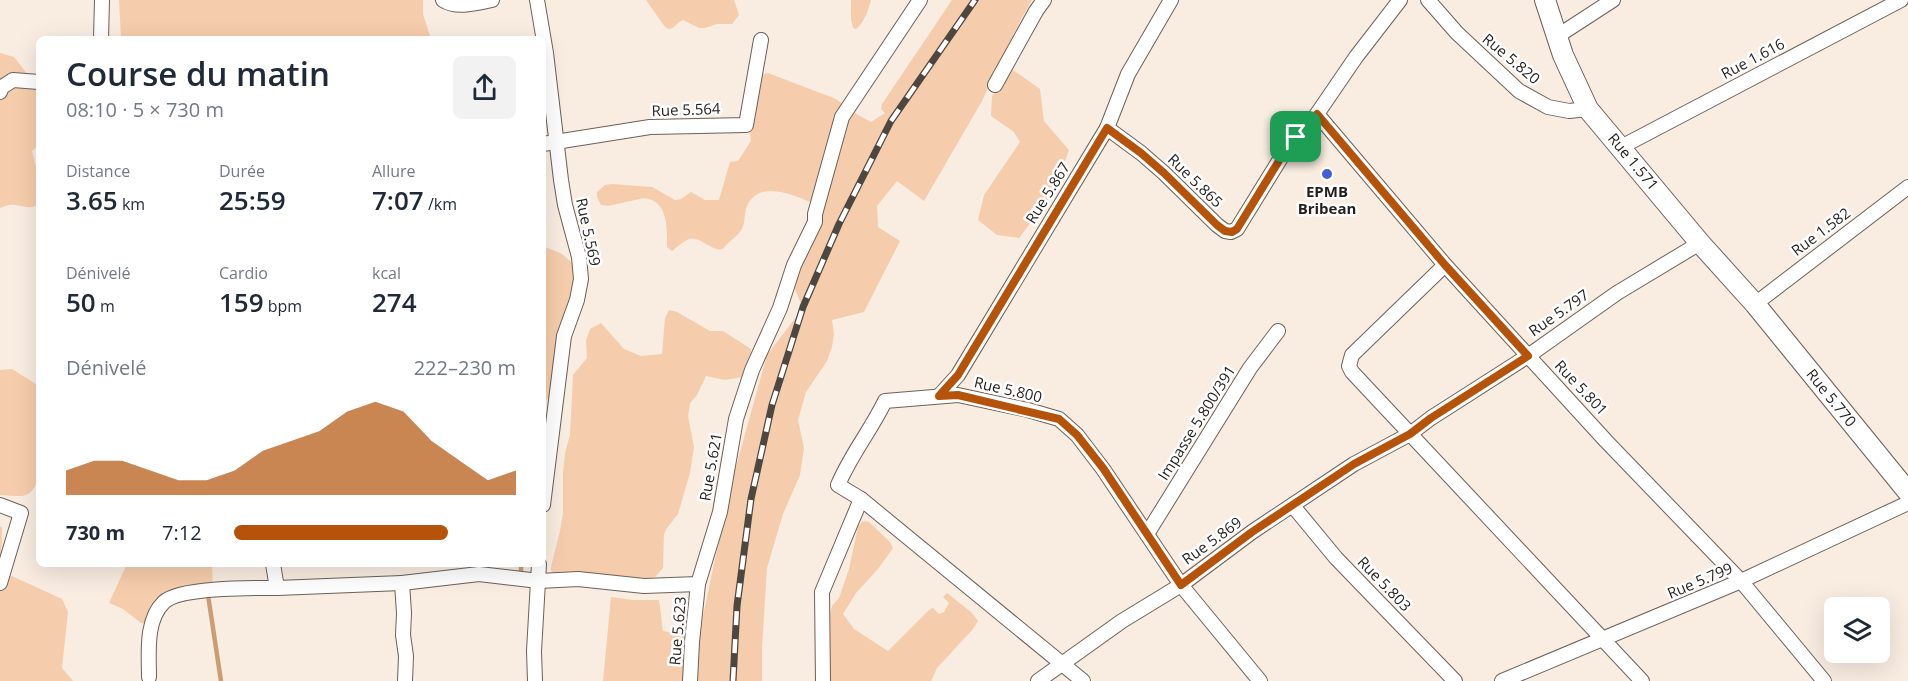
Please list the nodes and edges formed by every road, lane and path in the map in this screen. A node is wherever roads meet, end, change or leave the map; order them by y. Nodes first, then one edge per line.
1 (102, 0) edge
2 (443, 0) edge
3 (492, 0) edge
4 (537, 0) edge
5 (920, 0) edge
6 (1044, 0) edge
7 (1171, 0) edge
8 (1400, 0) edge
9 (1428, 0) edge
10 (1545, 0) edge
11 (1613, 0) edge
12 (1901, 0) edge
13 (101, 36) edge
14 (543, 36) edge
15 (1556, 37) junction
16 (761, 40) dead end
17 (546, 53) edge
18 (36, 82) edge
19 (995, 85) dead end
20 (0, 92) edge
21 (1588, 109) junction
22 (1317, 114) junction
23 (1107, 128) junction
24 (550, 143) edge
25 (1621, 147) junction
26 (1908, 187) edge
27 (1700, 243) junction
28 (1445, 265) junction
29 (1755, 304) junction
30 (1278, 331) dead end
31 (1528, 356) junction
32 (939, 396) junction
33 (1410, 434) junction
34 (546, 481) edge
35 (1908, 492) edge
36 (861, 499) junction
37 (1908, 503) edge
38 (0, 505) edge
39 (1293, 506) junction
40 (1147, 534) junction
41 (274, 567) edge
42 (539, 567) edge
43 (539, 581) junction
44 (1741, 581) junction
45 (0, 583) edge
46 (402, 583) junction
47 (698, 584) junction
48 (1181, 585) junction
49 (277, 588) junction
50 (1605, 639) junction
51 (1062, 663) junction
52 (149, 677) dead end
53 (405, 681) edge
54 (535, 681) edge
55 (690, 681) edge
56 (823, 681) edge
57 (1038, 681) edge
58 (1083, 681) edge
59 (1260, 681) edge
60 (1455, 681) edge
61 (1502, 681) edge
62 (1642, 681) edge
63 (1824, 681) edge

1 - 13 street
2 - 3 street
4 - 14 street, Rue 5.569
5 - 47 street, Rue 5.621
6 - 19 street
7 - 23 street, Rue 5.867
8 - 22 street, Rue 5.865
9 - 21 street, Rue 5.820
10 - 15 main road, Rue 1.571
11 - 15 street
12 - 25 street, Rue 1.616
15 - 21 main road, Rue 1.571
16 - 24 street, Rue 5.564
17 - 24 street, Rue 5.569
18 - 20 street
21 - 25 main road, Rue 1.571
22 - 23 street, Rue 5.865
22 - 28 street, Rue 5.801
23 - 32 street, Rue 5.867
24 - 34 street, Rue 5.569
25 - 27 main road, Rue 1.571
26 - 29 street, Rue 1.582
27 - 29 main road, Rue 1.571
27 - 31 street, Rue 5.797
28 - 31 street, Rue 5.801
28 - 33 street
29 - 35 main road, Rue 5.770
30 - 40 street, Impasse 5.800/391
31 - 33 street, Rue 5.797
31 - 44 street, Rue 5.801
32 - 36 street, Rue 5.800
32 - 40 street, Rue 5.800
33 - 39 street, Rue 5.869
33 - 50 street
36 - 51 street, Rue 5.800
36 - 56 street
37 - 44 street, Rue 5.799
38 - 45 street
39 - 48 street, Rue 5.869
39 - 60 street, Rue 5.803
40 - 48 street, Rue 5.800
41 - 49 street
42 - 43 street
43 - 46 street
43 - 47 street
43 - 54 street
44 - 50 street, Rue 5.799
44 - 63 street, Rue 5.801
46 - 49 street
46 - 53 street
47 - 55 street, Rue 5.623
48 - 51 street, Rue 5.869
48 - 59 street, Rue 5.800
49 - 52 street
50 - 61 street, Rue 5.799
50 - 62 street
51 - 57 street, Rue 5.869
51 - 58 street, Rue 5.800

